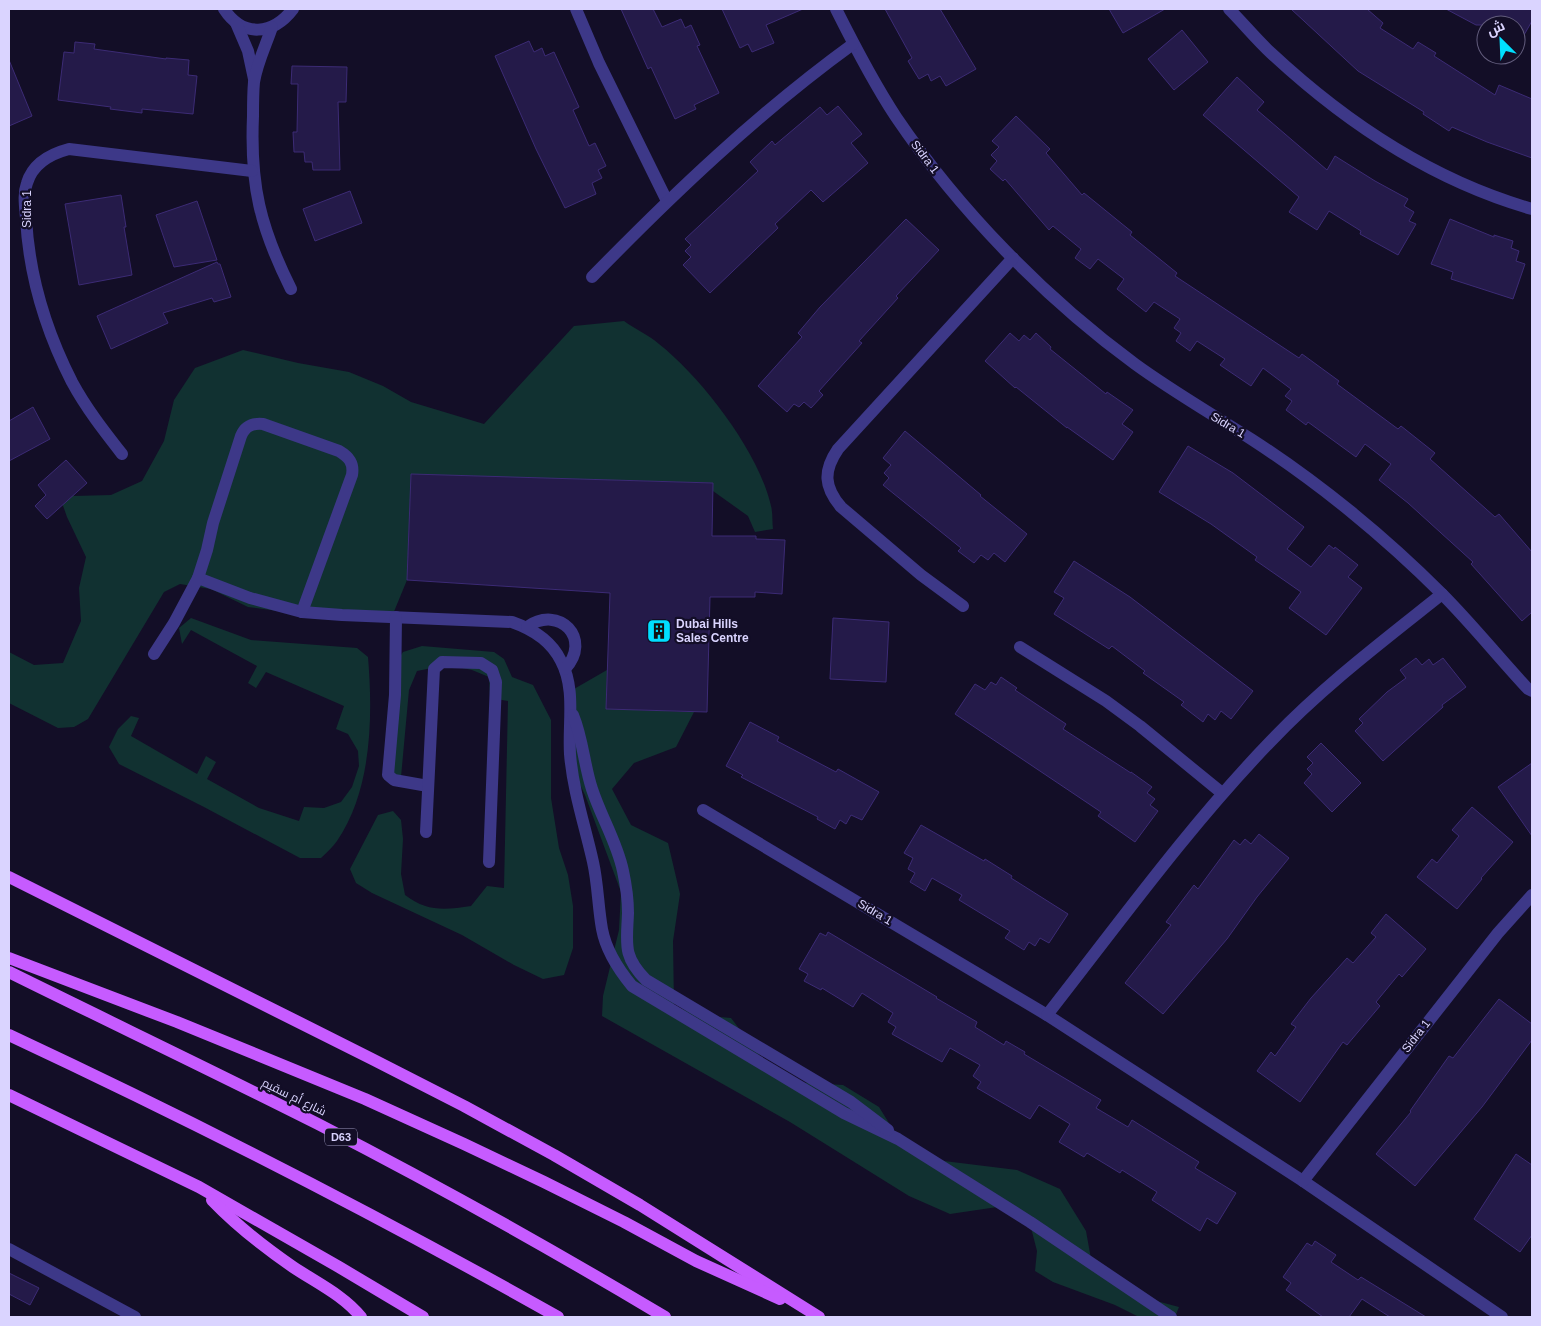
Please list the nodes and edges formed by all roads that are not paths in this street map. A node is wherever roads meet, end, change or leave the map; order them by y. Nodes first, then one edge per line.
1 (224, 9) edge
2 (294, 9) edge
3 (576, 9) edge
4 (836, 9) edge
5 (1229, 9) edge
6 (236, 23) junction
7 (272, 27) junction
8 (853, 44) junction
9 (254, 81) junction
10 (252, 171) junction
11 (667, 201) junction
12 (1532, 209) edge
13 (1013, 258) junction
14 (592, 277) dead end
15 (292, 289) dead end
16 (122, 454) dead end
17 (198, 578) junction
18 (1442, 594) junction
19 (963, 606) dead end
20 (302, 612) junction
21 (396, 617) junction
22 (527, 628) junction
23 (1020, 646) dead end
24 (154, 654) dead end
25 (565, 669) junction
26 (1532, 692) edge
27 (570, 708) junction
28 (428, 786) junction
29 (1222, 793) junction
30 (703, 810) dead end
31 (426, 832) dead end
32 (489, 862) dead end
33 (9, 877) edge
34 (1532, 895) edge
35 (9, 958) edge
36 (9, 972) edge
37 (1047, 1015) junction
38 (9, 1035) edge
39 (9, 1094) edge
40 (898, 1139) junction
41 (1303, 1181) junction
42 (199, 1187) junction
43 (9, 1249) edge
44 (814, 1314) edge
45 (134, 1317) edge
46 (361, 1317) edge
47 (423, 1317) edge
48 (558, 1317) edge
49 (665, 1317) edge
50 (1171, 1317) edge
51 (1502, 1317) edge

1 - 6 street
2 - 7 street
3 - 11 street
4 - 8 street, Sidra 1
5 - 12 street
6 - 7 street
6 - 9 street
7 - 9 street
8 - 11 street
8 - 13 street, Sidra 1
9 - 10 street
10 - 15 street
10 - 16 street, Sidra 1
11 - 14 street
13 - 18 street, Sidra 1
13 - 19 street
17 - 20 street
17 - 20 street
17 - 24 street
18 - 26 street, Sidra 1
18 - 29 street
20 - 21 street
21 - 22 street
21 - 28 street
22 - 25 street
22 - 25 street
23 - 29 street
25 - 27 street
27 - 40 street
27 - 40 street
28 - 31 street
28 - 32 street
29 - 37 street
30 - 37 street, Sidra 1
33 - 44 main road
34 - 41 street, Sidra 1
35 - 44 main road
36 - 49 main road, شارع أم سقيم / D63
37 - 41 street, Sidra 1
38 - 48 main road
39 - 42 main road
40 - 50 street
41 - 51 street, Sidra 1
42 - 46 main road
42 - 47 main road
43 - 45 street

